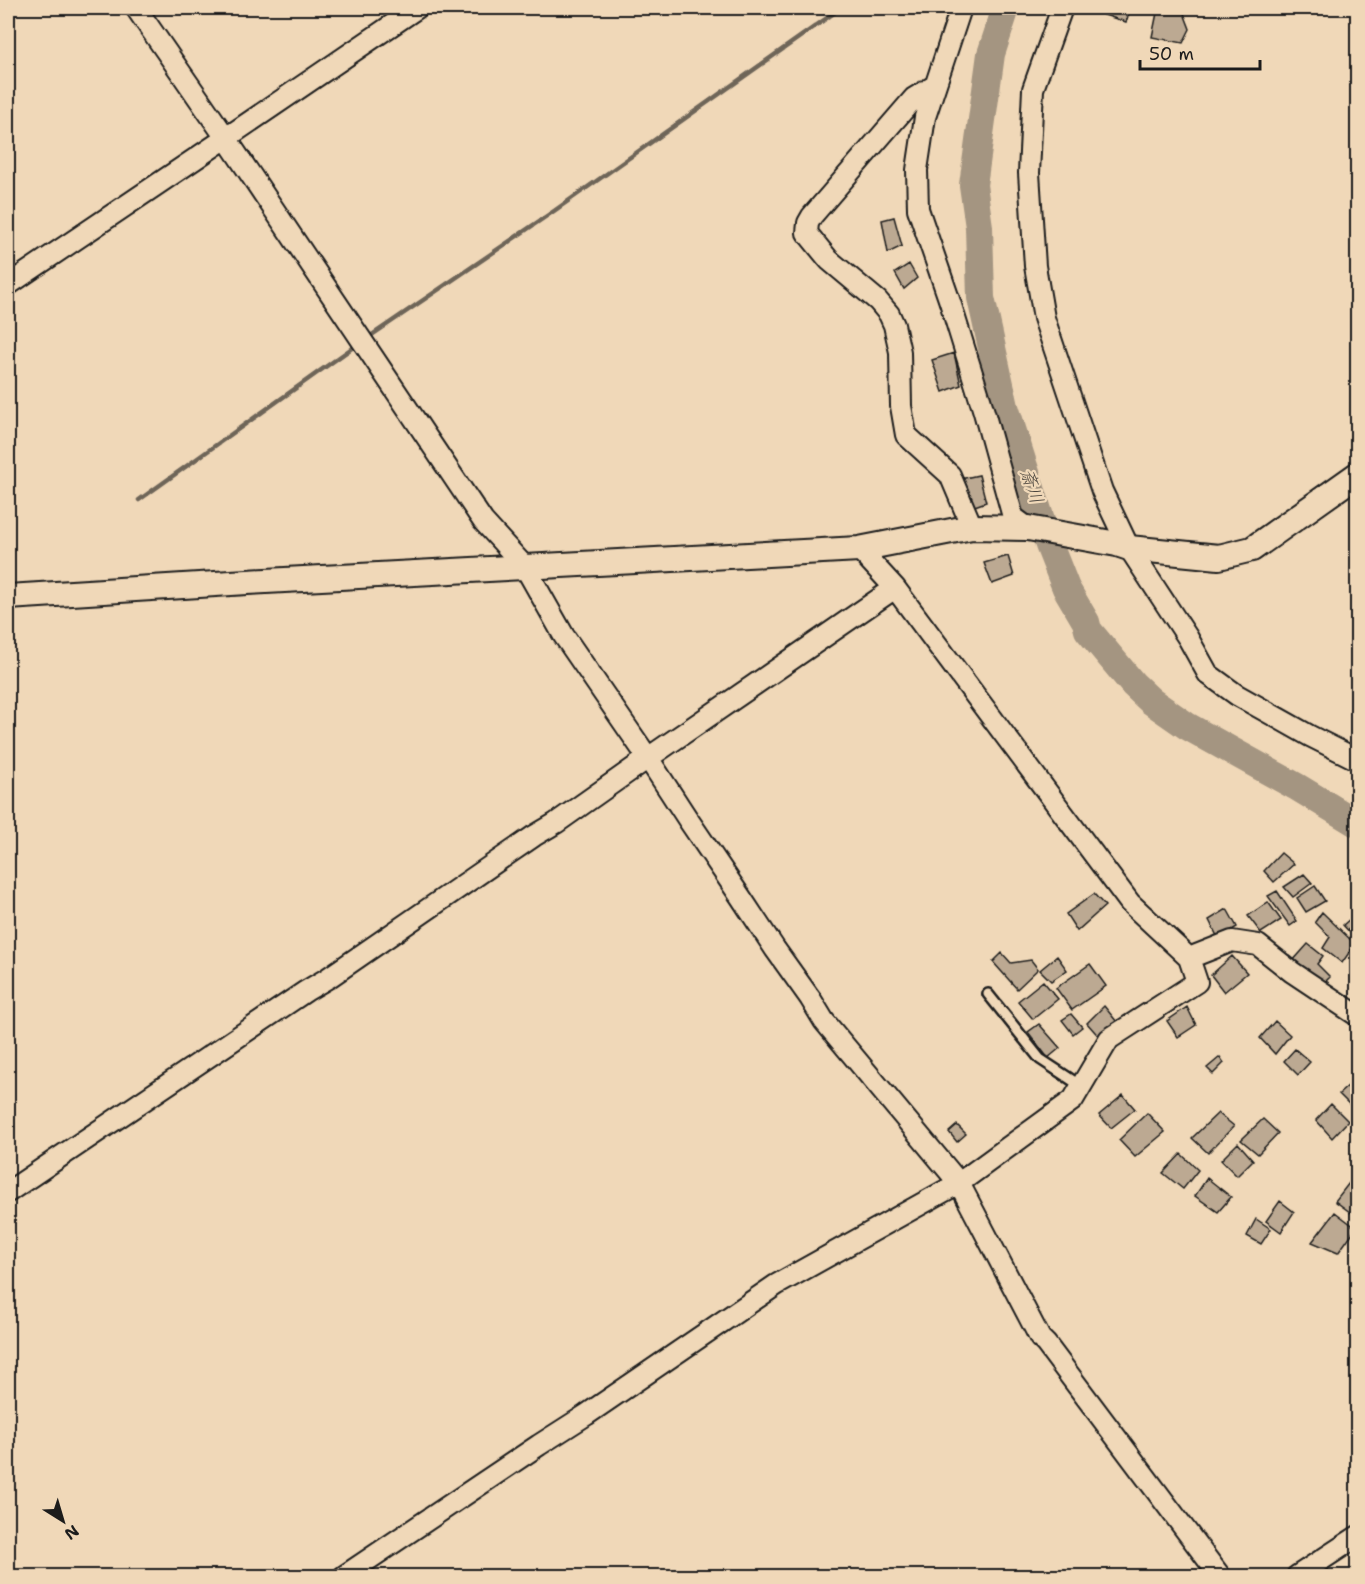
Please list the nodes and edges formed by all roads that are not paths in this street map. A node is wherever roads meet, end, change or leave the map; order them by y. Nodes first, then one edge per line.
1 (136, 8) edge
2 (417, 8) edge
3 (961, 8) edge
4 (1062, 8) edge
5 (934, 86) junction
6 (226, 138) junction
7 (8, 285) edge
8 (1358, 474) edge
9 (972, 527) junction
10 (1028, 528) junction
11 (1123, 546) junction
12 (860, 549) junction
13 (525, 567) junction
14 (895, 588) junction
15 (8, 597) edge
16 (648, 758) junction
17 (1358, 760) edge
18 (1189, 958) junction
19 (988, 994) dead end
20 (1358, 1016) edge
21 (1081, 1086) junction
22 (959, 1183) junction
23 (8, 1192) edge
24 (1358, 1536) edge
25 (344, 1576) edge
26 (1220, 1576) edge
27 (1297, 1576) edge

1 - 6 street
2 - 6 street
3 - 5 street
4 - 11 street
5 - 9 street
5 - 10 street
6 - 7 street
6 - 13 street
8 - 11 street
9 - 10 street
9 - 12 street
10 - 11 street
11 - 17 street
12 - 13 street
12 - 14 street
13 - 15 street
13 - 16 street
14 - 16 street
14 - 18 street
16 - 22 street
16 - 23 street
18 - 20 street
18 - 21 street
19 - 21 lane
21 - 22 street
22 - 25 street
22 - 26 street
24 - 27 street

